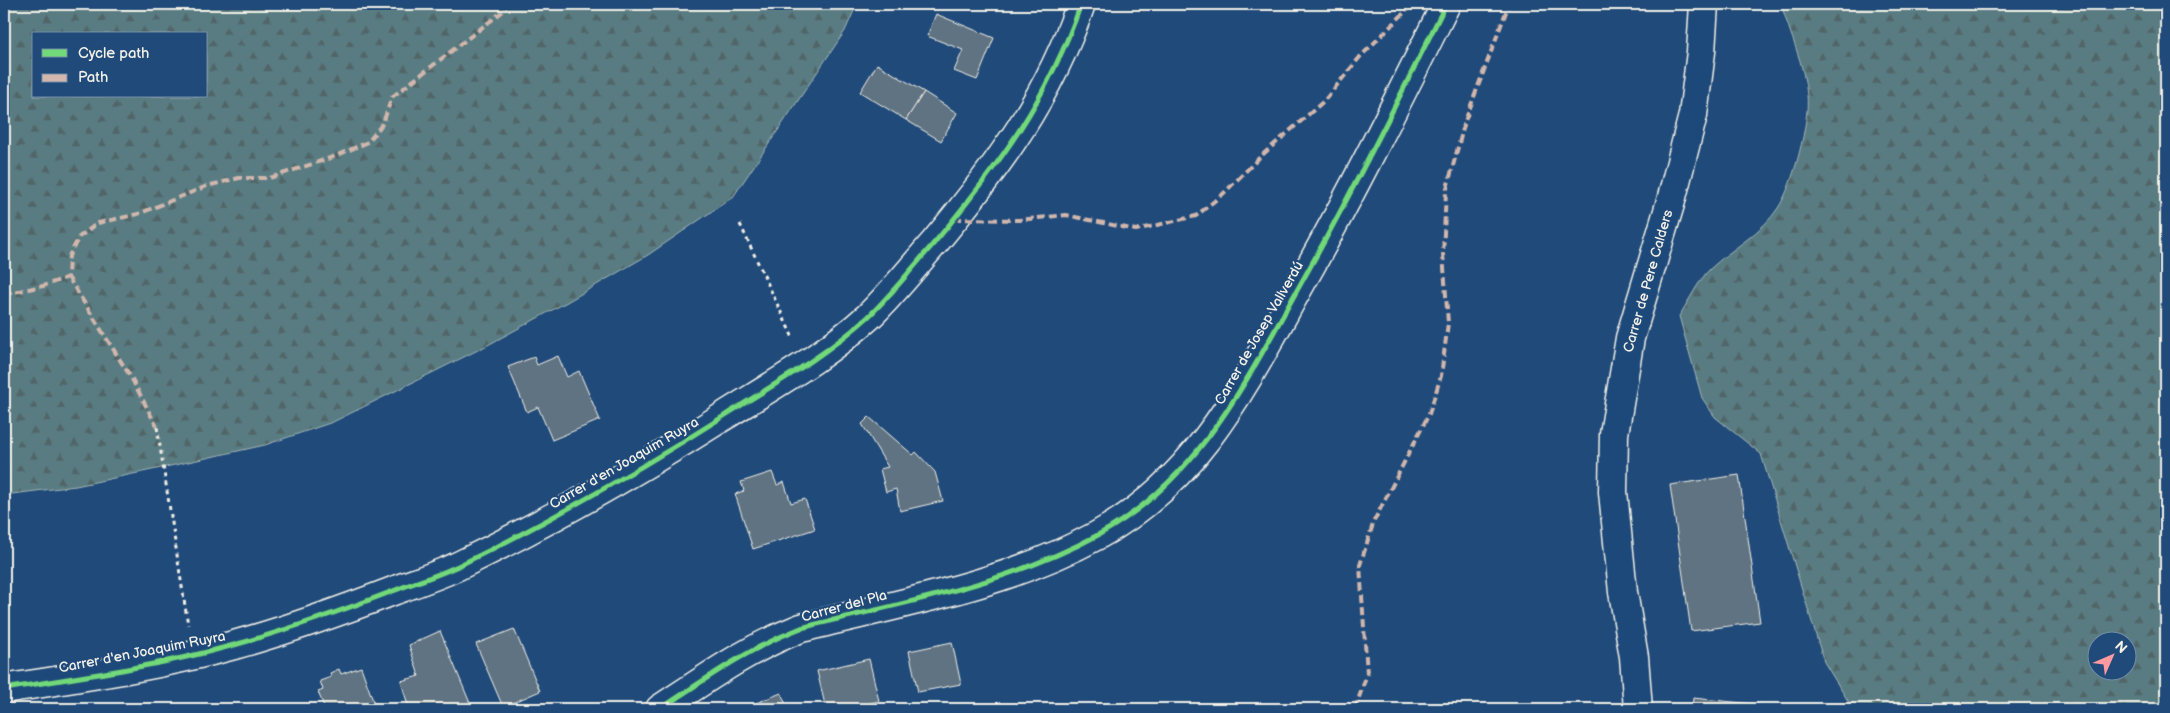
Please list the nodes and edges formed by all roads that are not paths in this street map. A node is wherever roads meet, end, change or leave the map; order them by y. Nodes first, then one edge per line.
1 (1081, 4) edge
2 (1446, 4) edge
3 (1704, 4) edge
4 (963, 587) joint
5 (4, 689) edge
6 (660, 709) edge
7 (1638, 709) edge

1 - 5 street, Carrer d'en Joaquim Ruyra
2 - 4 street, Carrer de Josep Vallverdú
3 - 7 street, Carrer de Pere Calders
4 - 6 street, Carrer del Pla

